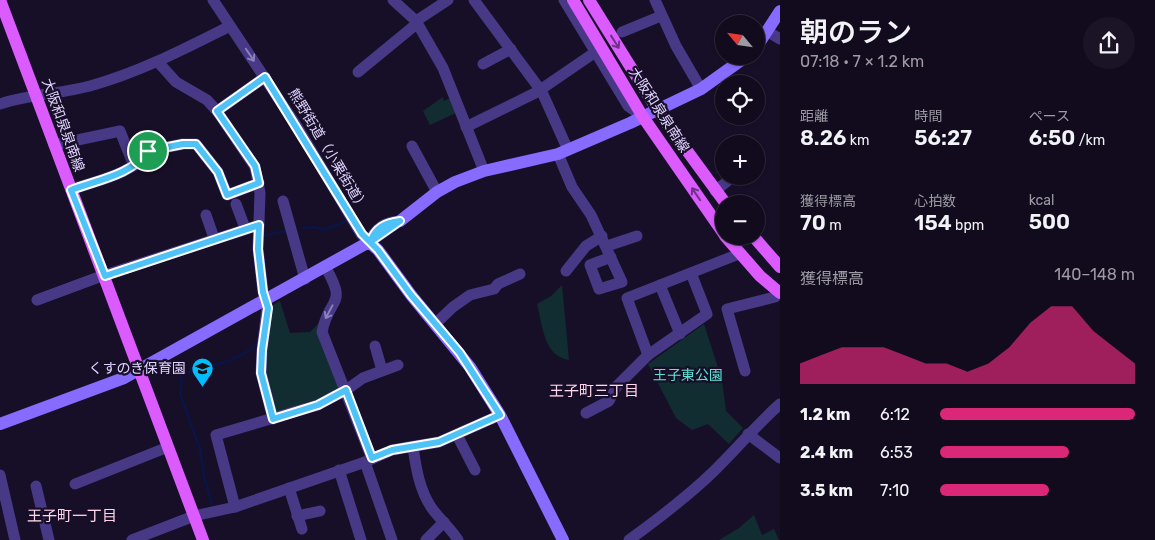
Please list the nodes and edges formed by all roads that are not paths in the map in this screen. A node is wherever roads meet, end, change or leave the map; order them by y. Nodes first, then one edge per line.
1 (0, 0) edge
2 (212, 0) edge
3 (393, 0) edge
4 (448, 0) edge
5 (474, 0) edge
6 (564, 0) edge
7 (573, 0) edge
8 (589, 0) edge
9 (655, 0) edge
10 (780, 11) edge
11 (661, 16) junction
12 (416, 21) junction
13 (230, 26) junction
14 (767, 31) junction
15 (622, 32) dead end
16 (765, 34) edge
17 (780, 39) edge
18 (511, 49) junction
19 (594, 53) junction
20 (158, 62) junction
21 (483, 64) dead end
22 (734, 65) edge
23 (358, 72) dead end
24 (265, 77) junction
25 (540, 89) junction
26 (701, 89) junction
27 (36, 94) junction
28 (0, 104) edge
29 (217, 111) junction
30 (658, 111) junction
31 (644, 117) junction
32 (466, 127) junction
33 (54, 145) junction
34 (412, 146) dead end
35 (563, 152) junction
36 (134, 166) junction
37 (484, 172) junction
38 (259, 183) junction
39 (723, 185) edge
40 (71, 190) junction
41 (715, 191) junction
42 (437, 192) junction
43 (718, 195) edge
44 (283, 201) dead end
45 (236, 204) dead end
46 (206, 214) dead end
47 (715, 220) edge
48 (400, 221) joint
49 (259, 225) junction
50 (245, 228) junction
51 (636, 236) dead end
52 (214, 238) junction
53 (370, 242) junction
54 (732, 245) edge
55 (761, 245) edge
56 (606, 247) junction
57 (739, 254) junction
58 (780, 267) edge
59 (326, 268) junction
60 (566, 271) dead end
61 (691, 273) junction
62 (520, 274) dead end
63 (105, 276) junction
64 (305, 279) junction
65 (660, 285) junction
66 (780, 293) edge
67 (38, 300) dead end
68 (266, 300) junction
69 (435, 324) junction
70 (680, 334) junction
71 (375, 346) dead end
72 (648, 355) junction
73 (398, 365) dead end
74 (140, 369) junction
75 (382, 370) junction
76 (745, 371) dead end
77 (346, 390) junction
78 (780, 404) edge
79 (586, 413) dead end
80 (500, 415) junction
81 (273, 419) junction
82 (0, 424) edge
83 (748, 434) junction
84 (457, 436) junction
85 (168, 447) junction
86 (413, 447) junction
87 (780, 458) edge
88 (369, 460) junction
89 (340, 470) junction
90 (475, 470) dead end
91 (0, 476) edge
92 (75, 484) dead end
93 (36, 486) dead end
94 (288, 488) junction
95 (235, 507) junction
96 (320, 511) dead end
97 (194, 516) junction
98 (298, 516) junction
99 (444, 522) junction
100 (302, 530) dead end
101 (154, 537) edge
102 (15, 540) edge
103 (49, 540) edge
104 (132, 540) edge
105 (203, 540) edge
106 (361, 540) edge
107 (392, 540) edge
108 (426, 540) edge
109 (458, 540) edge
110 (563, 540) edge
111 (629, 540) edge

1 - 27 main road, 大阪和泉泉南線
2 - 13 street, 熊野街道（小栗街道）
3 - 12 street
4 - 12 street
5 - 18 street
6 - 19 street
7 - 31 main road, 大阪和泉泉南線
8 -> 30 main road, 大阪和泉泉南線
9 - 11 street
10 - 14 street
11 - 15 street
11 - 26 street
12 - 23 street
12 - 32 street
13 - 20 street
13 -> 24 street, 熊野街道（小栗街道）
14 - 16 street
14 - 17 street
18 - 21 street
18 - 25 street
19 - 25 street
19 - 31 street
20 - 27 street
20 - 29 street
22 - 26 street
24 - 29 street
24 - 53 street, 熊野街道（小栗街道）
25 - 32 street
25 - 35 street
26 - 30 street
27 - 28 street
27 - 33 main road, 大阪和泉泉南線
29 - 38 street
30 - 31 street
30 - 41 main road, 大阪和泉泉南線
31 - 35 street
47 -> 31 main road, 大阪和泉泉南線
32 - 37 street
33 - 36 street
33 - 40 main road, 大阪和泉泉南線
34 - 42 street
35 - 37 street
35 - 56 street
36 - 38 street
36 - 40 street
37 - 42 street
38 - 49 street
39 - 41 street
40 - 63 main road, 大阪和泉泉南線
41 - 43 main road, 大阪和泉泉南線
42 - 48 street
44 - 64 street
45 - 50 street
46 - 52 street
48 - 53 street
49 - 50 street
49 - 68 street
50 - 52 street
51 - 56 street
52 - 63 street
53 - 59 street
53 - 69 street, 熊野街道（小栗街道）
54 - 57 main road, 大阪和泉泉南線
55 - 58 main road
56 - 60 street
57 - 61 street
57 - 66 main road, 大阪和泉泉南線
59 - 64 street
59 -> 77 street
61 - 65 street
61 - 70 street
62 - 69 street
63 - 67 street
63 - 74 main road, 大阪和泉泉南線
64 - 68 street
65 - 70 street
65 - 72 street
66 - 76 street
68 - 74 street
68 - 81 street
69 - 80 street, 熊野街道（小栗街道）
70 - 72 street
71 - 75 street
72 - 79 street
73 - 75 street
74 - 82 street
74 - 85 main road, 大阪和泉泉南線
75 - 77 street
77 - 81 street
77 - 88 street
78 - 83 street
80 - 84 street
80 - 110 street, 熊野街道（小栗街道）
81 - 95 street
83 - 87 street
83 - 111 street
84 - 86 street
84 - 90 street
85 - 92 street
85 - 97 main road, 大阪和泉泉南線
86 - 88 street
86 - 99 street
88 - 89 street
88 - 107 street
89 - 94 street
89 - 106 street
91 - 102 street
93 - 103 street
94 - 95 street
94 - 98 street
95 - 97 street
96 - 98 street
97 - 101 street
97 - 105 main road, 大阪和泉泉南線
98 - 100 street
99 - 108 street
99 - 109 street
101 - 104 street

